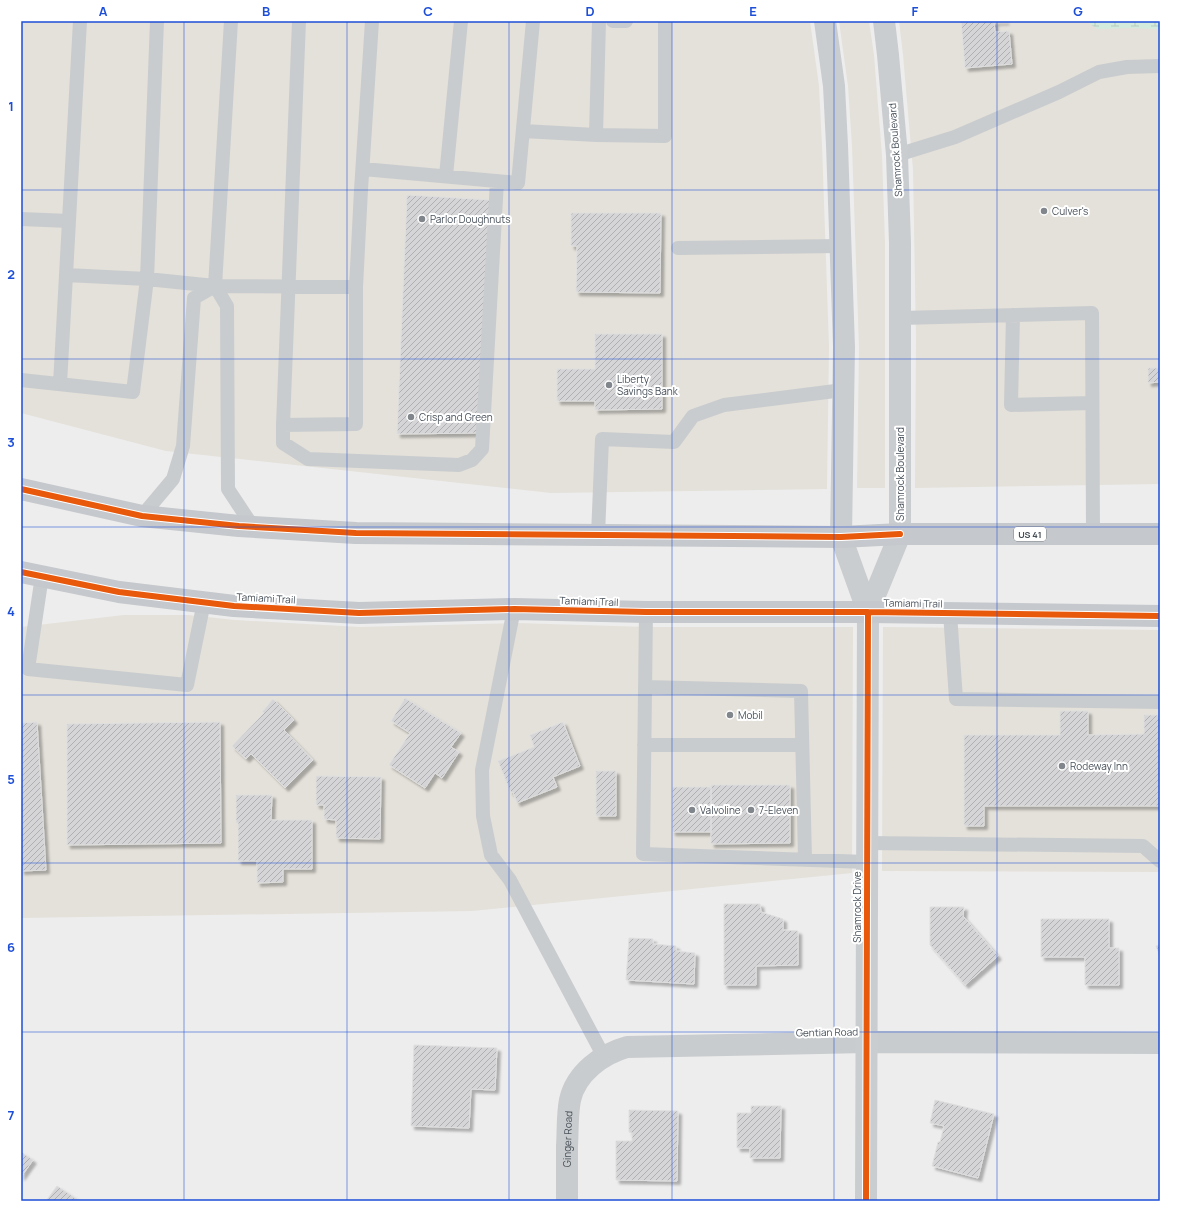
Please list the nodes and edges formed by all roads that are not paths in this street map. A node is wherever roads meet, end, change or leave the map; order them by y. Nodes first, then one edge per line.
1 (80, 21) edge
2 (157, 21) edge
3 (232, 21) edge
4 (299, 21) edge
5 (372, 21) edge
6 (461, 21) edge
7 (533, 21) edge
8 (599, 21) edge
9 (665, 21) edge
10 (825, 21) edge
11 (884, 21) edge
12 (1160, 66) edge
13 (522, 131) junction
14 (596, 135) junction
15 (897, 155) junction
16 (363, 168) junction
17 (446, 176) junction
18 (496, 181) junction
19 (21, 219) edge
20 (69, 221) junction
21 (840, 246) junction
22 (678, 248) dead end
23 (66, 274) junction
24 (147, 278) junction
25 (215, 286) junction
26 (288, 287) junction
27 (356, 287) junction
28 (1013, 315) junction
29 (901, 318) junction
30 (21, 380) edge
31 (60, 384) junction
32 (843, 390) junction
33 (1092, 403) junction
34 (283, 425) junction
35 (21, 489) edge
36 (142, 516) junction
37 (253, 527) junction
38 (900, 534) junction
39 (1093, 534) junction
40 (1160, 534) edge
41 (598, 535) junction
42 (842, 537) junction
43 (31, 574) edge
44 (204, 602) junction
45 (514, 609) junction
46 (646, 612) junction
47 (868, 612) junction
48 (950, 613) junction
49 (1160, 616) edge
50 (25, 673) edge
51 (645, 687) junction
52 (1160, 702) edge
53 (644, 745) junction
54 (802, 745) junction
55 (867, 852) junction
56 (805, 860) junction
57 (1160, 861) edge
58 (866, 1042) junction
59 (1160, 1043) edge
60 (604, 1057) junction
61 (579, 1080) joint
62 (567, 1201) edge
63 (866, 1201) edge

1 - 20 lane
2 - 24 lane
3 - 25 lane
4 - 26 lane
5 - 16 lane
6 - 17 lane
7 - 13 lane
8 - 14 lane
9 - 14 lane
10 - 21 street
11 - 15 street, Shamrock Boulevard
12 - 15 lane
13 - 14 lane
13 - 18 lane
15 - 29 street, Shamrock Boulevard
16 - 17 lane
16 - 27 lane
17 - 18 lane
18 - 34 lane
19 - 20 lane
20 - 23 lane
21 - 22 lane
21 - 32 street
23 - 24 lane
23 - 31 lane
24 - 25 lane
24 - 31 lane
25 - 26 lane
25 - 36 lane
25 - 37 lane
26 - 27 lane
26 - 34 lane
27 - 34 lane
28 - 29 lane
28 - 33 lane
28 - 33 lane
29 - 38 street, Shamrock Boulevard
30 - 31 lane
32 - 41 lane
32 - 42 street
33 - 39 lane
35 - 36 main road, US 41
36 - 37 main road, US 41
37 - 41 main road, US 41
38 - 39 main road, US 41
38 - 42 main road, US 41
38 - 47 street, Shamrock Boulevard
39 - 40 main road, US 41
41 - 42 main road, US 41
42 - 47 street
43 - 44 main road, Tamiami Trail
43 - 50 lane
44 - 45 main road, Tamiami Trail
44 - 50 lane
45 - 46 main road, Tamiami Trail
45 - 60 lane
46 - 47 main road, Tamiami Trail
46 - 51 lane
47 - 48 main road, Tamiami Trail
47 - 55 street, Shamrock Drive
48 - 49 main road, Tamiami Trail
48 - 52 lane
51 - 53 lane
51 - 54 lane
53 - 54 lane
53 - 56 lane
54 - 56 lane
55 - 56 lane
55 - 57 lane
55 - 58 street, Shamrock Drive
58 - 59 street, Gentian Road
58 - 60 street, Gentian Road
58 - 63 street, Shamrock Drive
60 - 61 street, Gentian Road
61 - 62 street, Ginger Road

